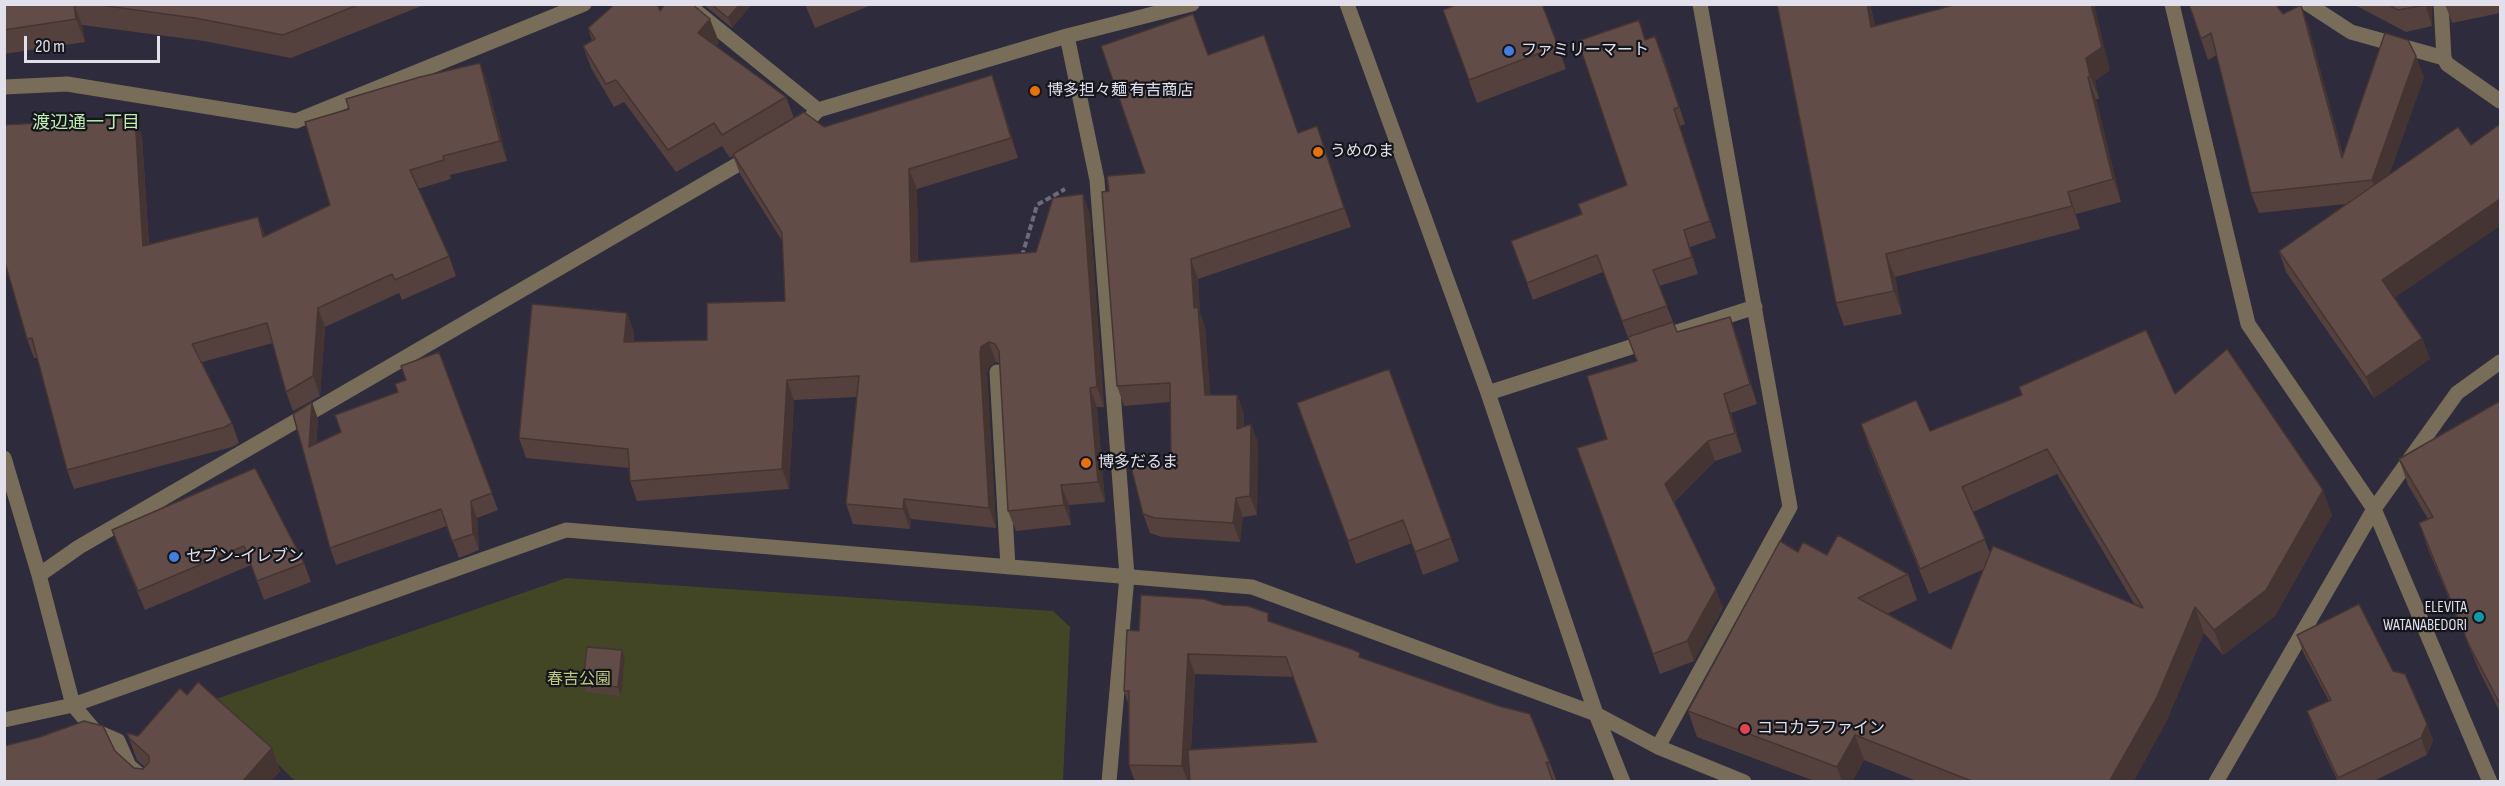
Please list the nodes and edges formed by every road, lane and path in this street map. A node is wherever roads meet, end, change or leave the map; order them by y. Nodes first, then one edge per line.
1 (584, 4) edge
2 (687, 4) edge
3 (1192, 4) edge
4 (1347, 4) edge
5 (1700, 4) edge
6 (2172, 4) edge
7 (2308, 4) edge
8 (2441, 4) edge
9 (1067, 36) junction
10 (2444, 58) junction
11 (4, 87) edge
12 (2500, 101) edge
13 (818, 110) junction
14 (1097, 180) junction
15 (1021, 260) edge
16 (1755, 307) junction
17 (2500, 362) edge
18 (997, 372) edge
19 (1488, 393) junction
20 (4, 458) edge
21 (2374, 509) junction
22 (1008, 567) junction
23 (39, 575) junction
24 (1127, 576) junction
25 (73, 705) junction
26 (1596, 714) junction
27 (4, 720) edge
28 (1658, 747) junction
29 (148, 782) edge
30 (1109, 782) edge
31 (1623, 782) edge
32 (1744, 782) edge
33 (2216, 782) edge
34 (2490, 782) edge

1 - 11 street
2 - 13 street
3 - 9 street
4 - 19 street
5 - 16 street
6 - 21 street
7 - 10 street
8 - 10 street
9 - 13 street
9 - 14 street
10 - 12 street
13 - 23 street
14 - 15 path
14 - 24 street
16 - 19 street
16 - 28 street
17 - 21 street
18 - 22 street
19 - 26 street
20 - 23 street
21 - 33 street
21 - 34 street
22 - 24 street
22 - 25 street
23 - 25 street
24 - 26 street
24 - 30 street
25 - 27 street
25 - 29 street
26 - 28 street
26 - 31 street
28 - 32 street

